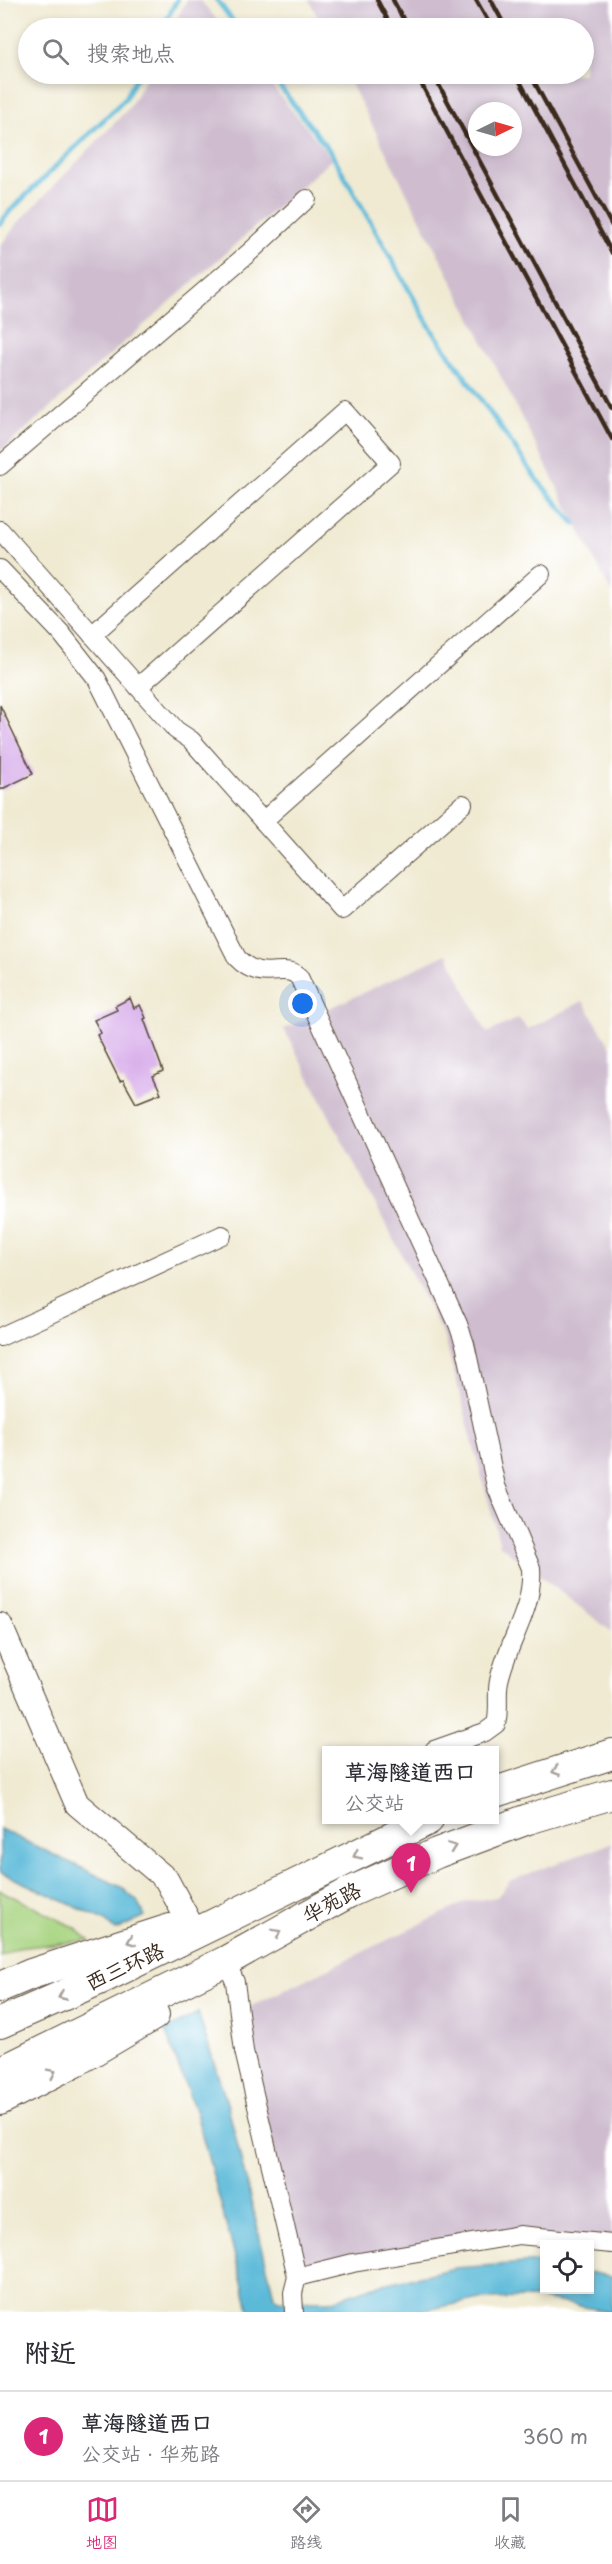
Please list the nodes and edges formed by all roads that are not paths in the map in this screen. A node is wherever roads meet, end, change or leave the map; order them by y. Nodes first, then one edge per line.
1 (307, 199) dead end
2 (0, 466) edge
3 (0, 530) edge
4 (0, 569) edge
5 (541, 574) dead end
6 (92, 635) junction
7 (138, 687) junction
8 (463, 804) dead end
9 (263, 820) junction
10 (222, 1235) dead end
11 (0, 1337) edge
12 (0, 1625) edge
13 (445, 1746) edge
14 (612, 1754) edge
15 (499, 1791) edge
16 (612, 1794) edge
17 (420, 1824) edge
18 (193, 1929) junction
19 (226, 1961) junction
20 (0, 1987) edge
21 (0, 2023) edge
22 (0, 2072) edge
23 (0, 2100) edge
24 (612, 2244) edge
25 (295, 2285) junction
26 (294, 2312) edge

1 - 2 street
3 - 6 street
4 - 13 street
5 - 9 street
6 - 7 street
6 - 7 street
7 - 9 street
8 - 9 street
10 - 11 street
12 - 18 street
14 -> 15 main road
19 -> 16 main road, 华苑路
17 -> 18 main road, 华苑路
18 -> 20 main road
18 -> 21 main road, 西三环路
19 - 22 main road, 西三环路
23 -> 19 main road
19 - 25 street
24 - 25 street
25 - 26 street

